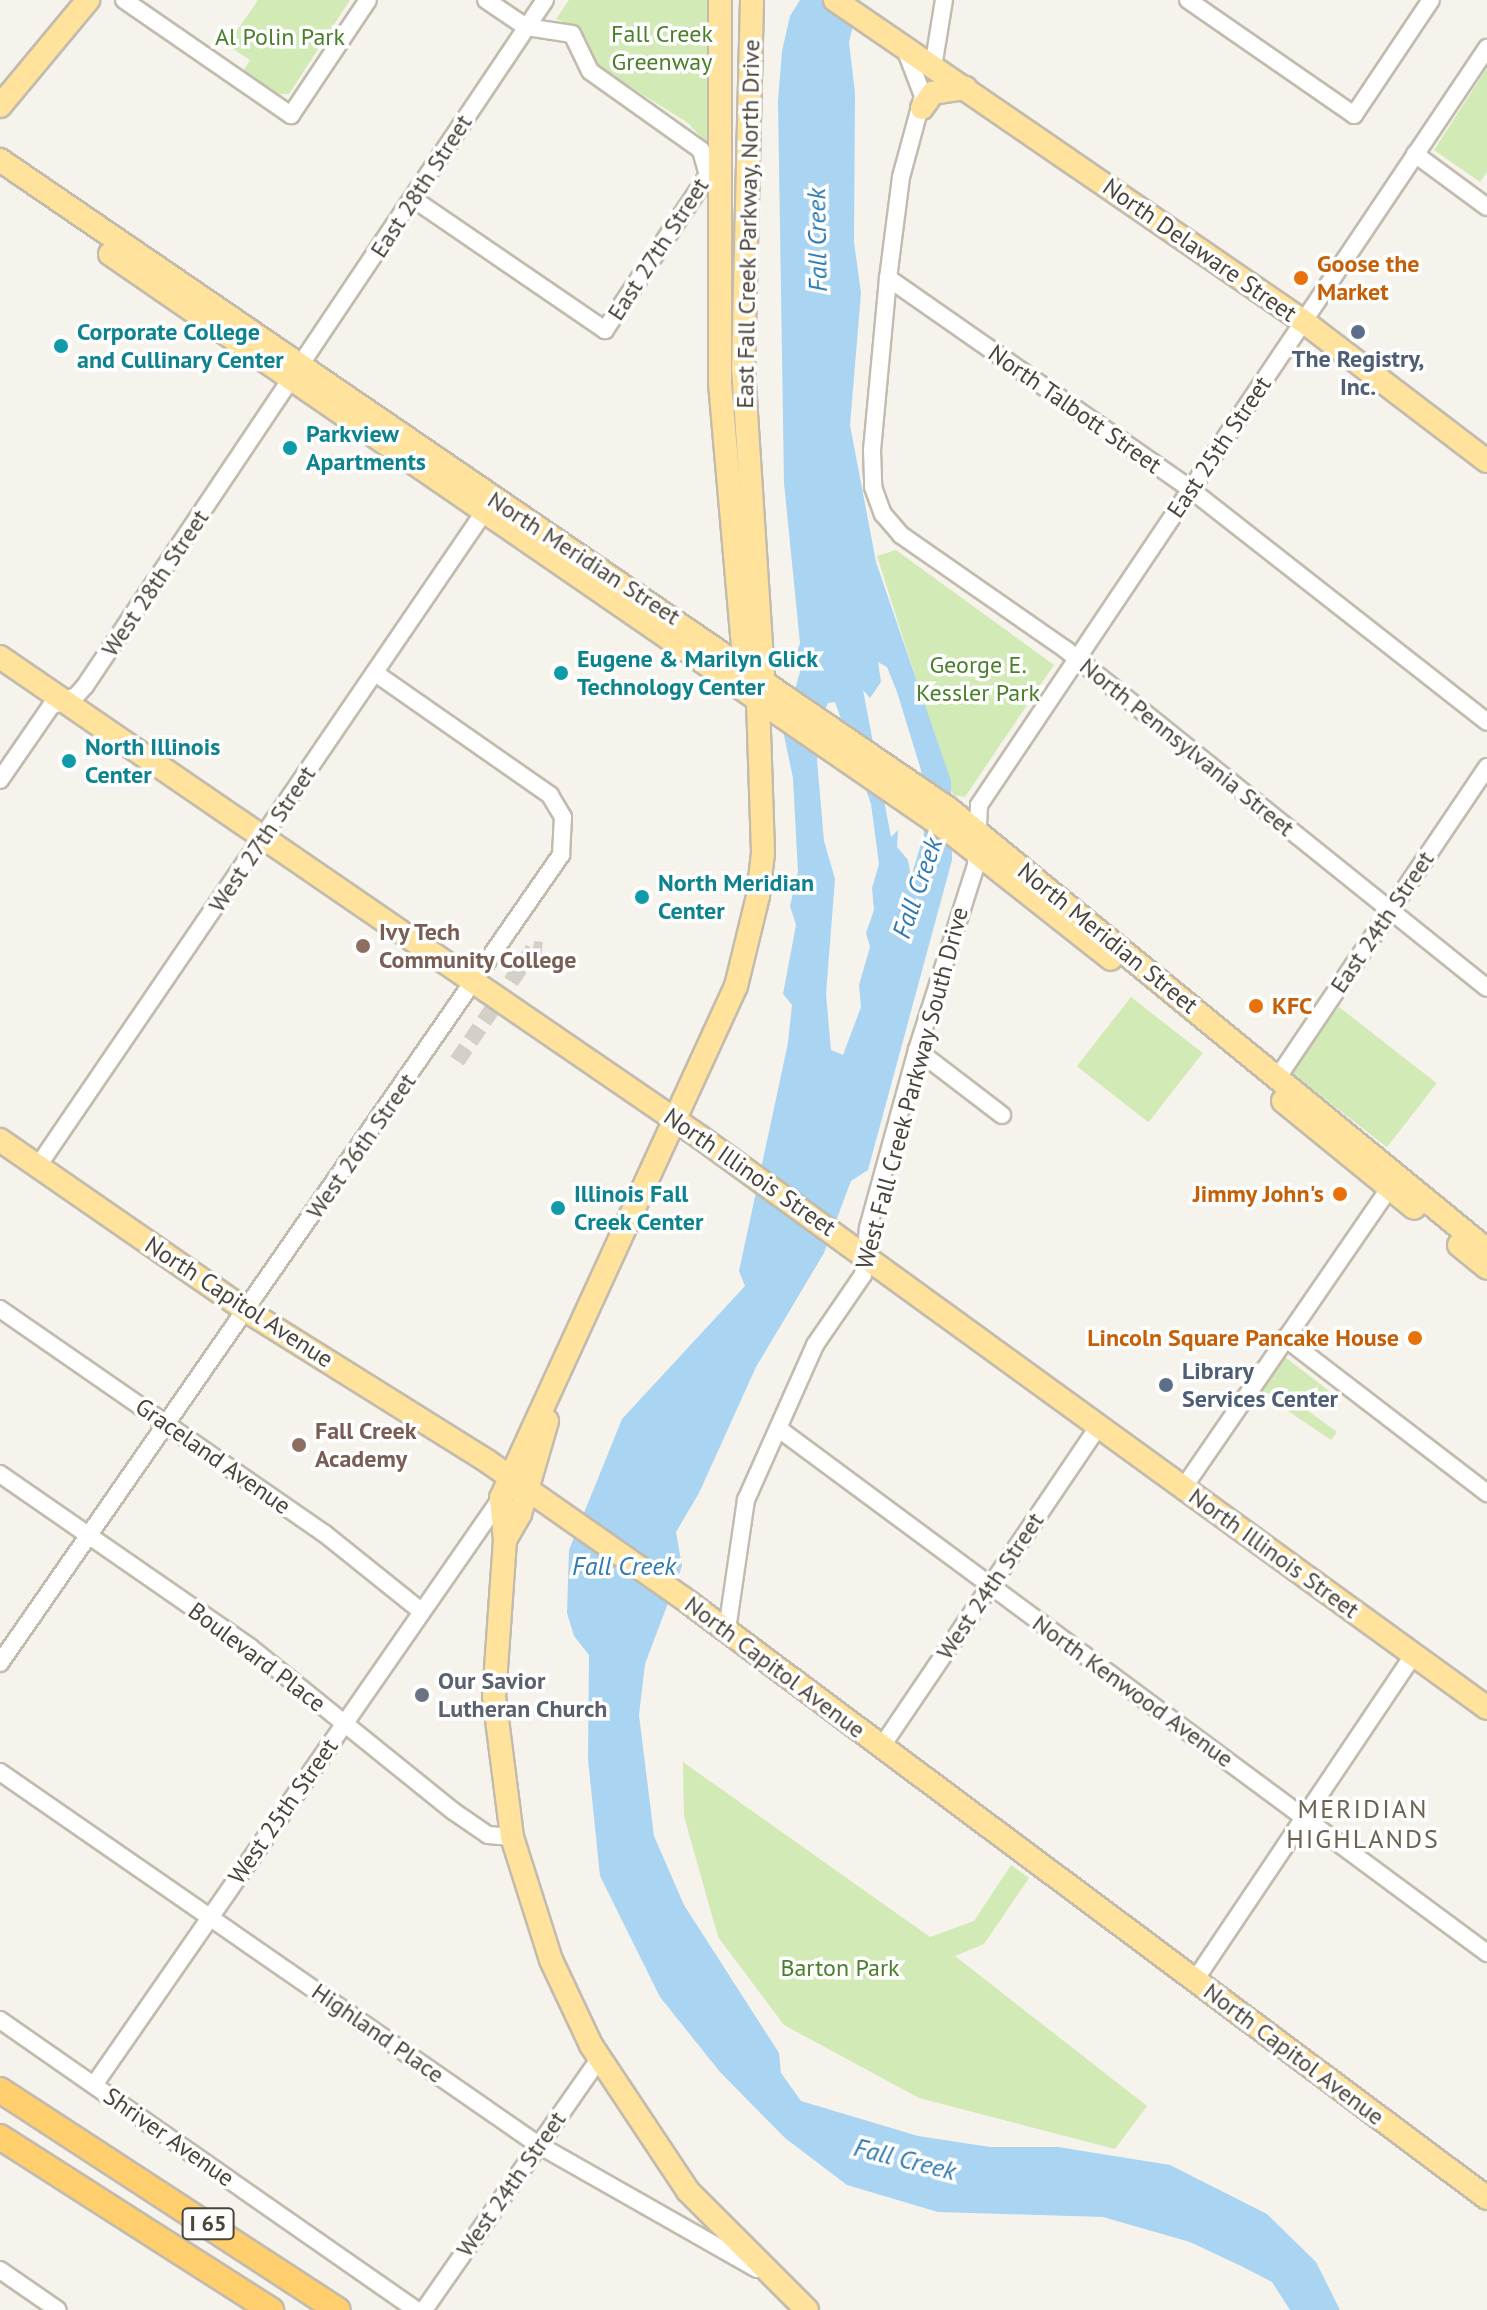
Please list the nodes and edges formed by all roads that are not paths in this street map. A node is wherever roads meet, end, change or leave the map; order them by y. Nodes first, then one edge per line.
1 (88, 0) edge
2 (124, 0) edge
3 (368, 0) edge
4 (486, 0) edge
5 (545, 0) edge
6 (720, 0) edge
7 (735, 0) edge
8 (752, 0) edge
9 (835, 0) edge
10 (944, 0) edge
11 (1188, 0) edge
12 (1431, 0) edge
13 (526, 27) junction
14 (901, 46) junction
15 (1487, 48) edge
16 (933, 67) junction
17 (966, 88) junction
18 (0, 106) edge
19 (922, 108) junction
20 (749, 123) junction
21 (1415, 154) junction
22 (0, 160) edge
23 (0, 178) edge
24 (412, 198) junction
25 (1487, 207) edge
26 (888, 278) junction
27 (1303, 321) junction
28 (297, 371) junction
29 (1487, 461) edge
30 (1190, 489) junction
31 (484, 512) junction
32 (0, 657) edge
33 (1076, 658) junction
34 (745, 666) junction
35 (375, 673) junction
36 (769, 693) junction
37 (64, 701) junction
38 (1487, 722) edge
39 (1487, 767) edge
40 (0, 780) edge
41 (949, 820) junction
42 (975, 830) junction
43 (264, 838) junction
44 (977, 854) junction
45 (1391, 909) junction
46 (474, 986) junction
47 (1487, 988) edge
48 (917, 1050) junction
49 (1278, 1077) junction
50 (1002, 1115) dead end
51 (676, 1120) junction
52 (0, 1140) edge
53 (38, 1166) junction
54 (1389, 1189) junction
55 (858, 1249) junction
56 (1487, 1250) edge
57 (1487, 1268) edge
58 (0, 1309) edge
59 (247, 1311) junction
60 (1285, 1338) junction
61 (168, 1425) junction
62 (1099, 1425) junction
63 (779, 1429) junction
64 (0, 1474) edge
65 (518, 1481) junction
66 (1184, 1487) junction
67 (1487, 1493) edge
68 (501, 1498) junction
69 (89, 1535) junction
70 (505, 1540) junction
71 (990, 1585) junction
72 (421, 1611) junction
73 (727, 1630) junction
74 (1414, 1654) junction
75 (0, 1663) edge
76 (1487, 1708) edge
77 (344, 1722) junction
78 (882, 1746) junction
79 (0, 1772) edge
80 (1304, 1817) junction
81 (512, 1837) junction
82 (210, 1916) junction
83 (1487, 1953) edge
84 (1195, 1980) junction
85 (0, 2020) edge
86 (599, 2059) junction
87 (0, 2082) edge
88 (94, 2085) junction
89 (0, 2090) edge
90 (0, 2137) edge
91 (78, 2138) junction
92 (537, 2144) junction
93 (1487, 2198) edge
94 (162, 2241) junction
95 (0, 2270) edge
96 (767, 2274) junction
97 (58, 2310) edge
98 (252, 2310) edge
99 (271, 2310) edge
100 (338, 2310) edge
101 (416, 2310) edge
102 (424, 2310) edge
103 (807, 2310) edge

1 - 18 main road
2 - 3 street
4 - 13 street
5 - 13 street, East 28th Street
6 - 34 main road, East Fall Creek Parkway, North Drive
7 - 20 main road
8 - 20 main road, East Fall Creek Parkway, North Drive
9 - 14 main road, North Delaware Street
10 - 16 street
11 - 12 street
13 - 24 street, East 28th Street
13 - 24 street, East 27th Street
14 - 16 main road, North Delaware Street
14 - 19 street
15 - 21 street, East 25th Street
16 - 17 main road, North Delaware Street
17 - 19 main road
17 - 27 main road, North Delaware Street
19 - 26 street
20 - 36 main road, East Fall Creek Parkway, North Drive
21 - 25 street
21 - 27 street, East 25th Street
22 - 28 main road, North Meridian Street
23 - 28 main road, North Meridian Street
24 - 28 street, East 28th Street
26 - 30 street, North Talbott Street
26 - 33 street, North Pennsylvania Street
27 - 29 main road, North Delaware Street
27 - 30 street, East 25th Street
28 - 31 main road, North Meridian Street
28 - 34 main road, North Meridian Street
28 - 37 street, West 28th Street
30 - 33 street, East 25th Street
30 - 38 street, North Talbott Street
31 - 35 street, West 27th Street
31 - 36 main road, North Meridian Street
32 - 37 main road, North Illinois Street
33 - 42 street, East 25th Street
33 - 45 street, North Pennsylvania Street
34 - 36 main road, East Fall Creek Parkway, North Drive
35 - 43 street, West 27th Street
35 - 46 street, West 26th Street
36 - 41 main road, North Meridian Street
36 - 41 main road, North Meridian Street
36 - 51 main road
37 - 40 street, West 28th Street
37 - 43 main road, North Illinois Street
39 - 45 street, East 24th Street
41 - 42 main road, North Meridian Street
41 - 44 main road, North Meridian Street
42 - 44 street, East 25th Street
42 - 49 main road, North Meridian Street
43 - 46 main road, North Illinois Street
43 - 53 street, West 27th Street
44 - 48 street, West Fall Creek Parkway South Drive
44 - 54 main road, North Meridian Street
45 - 47 street, North Pennsylvania Street
45 - 49 street, East 24th Street
46 - 51 main road, North Illinois Street
46 - 59 street, West 26th Street
48 - 50 street
48 - 55 street, West Fall Creek Parkway South Drive
49 - 56 main road, North Meridian Street
51 - 55 main road, North Illinois Street
51 - 65 main road
52 - 53 main road, North Capitol Avenue
53 - 59 main road, North Capitol Avenue
54 - 57 main road, North Meridian Street
54 - 60 street
55 - 62 main road, North Illinois Street
55 - 63 street, West Fall Creek Parkway South Drive
58 - 61 street, Graceland Avenue
59 - 61 street, West 26th Street
59 - 65 main road, North Capitol Avenue
60 - 66 street
60 - 67 street
61 - 69 street, West 26th Street
61 - 72 street, Graceland Avenue
62 - 66 main road, North Illinois Street
62 - 71 street, West 24th Street
63 - 71 street, North Kenwood Avenue
63 - 73 street, West Fall Creek Parkway South Drive
64 - 69 street, Boulevard Place
65 - 68 main road
65 - 70 main road
65 - 73 main road, North Capitol Avenue
66 - 74 main road, North Illinois Street
68 - 70 main road
68 - 72 street, West 25th Street
69 - 75 street, West 26th Street
69 - 77 street, Boulevard Place
70 - 81 main road
71 - 78 street, West 24th Street
71 - 80 street, North Kenwood Avenue
72 - 77 street, West 25th Street
73 - 78 main road, North Capitol Avenue
74 - 76 main road, North Illinois Street
74 - 80 street
77 - 81 street, Boulevard Place
77 - 82 street, West 25th Street
78 - 84 main road, North Capitol Avenue
79 - 82 street, Highland Place
80 - 83 street, North Kenwood Avenue
80 - 84 street
81 - 86 main road
82 - 88 street, West 25th Street
82 - 92 street, Highland Place
84 - 93 main road, North Capitol Avenue
85 - 88 street, Shriver Avenue
86 - 92 street, West 24th Street
86 - 96 main road
87 - 91 highway
88 - 101 street, Shriver Avenue
89 - 91 highway, I 65
90 - 94 highway, I 65
91 - 100 highway, I 65
92 - 96 street, Highland Place
92 - 102 street, West 24th Street
94 - 98 highway
94 - 99 highway, I 65
95 - 97 street
96 - 103 main road

